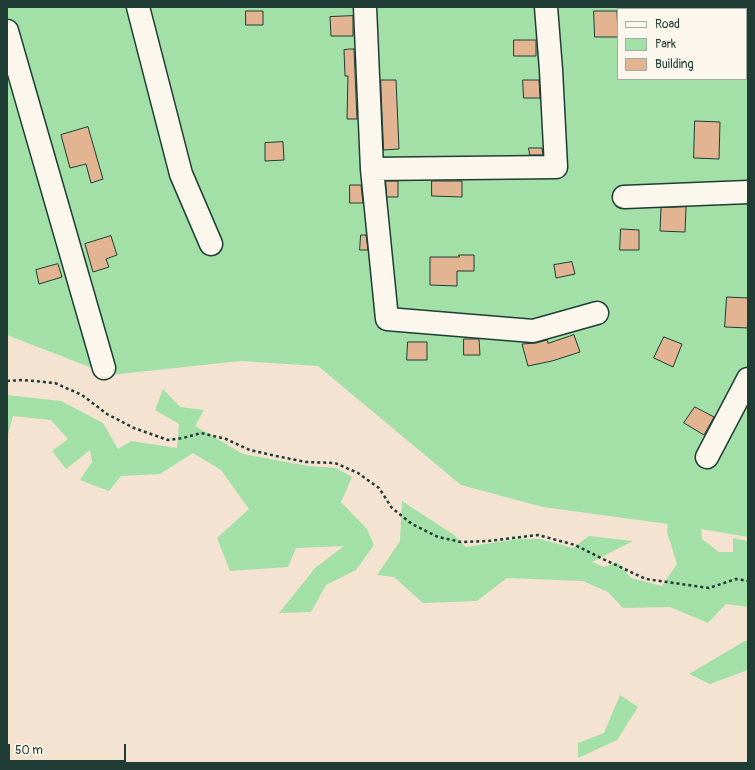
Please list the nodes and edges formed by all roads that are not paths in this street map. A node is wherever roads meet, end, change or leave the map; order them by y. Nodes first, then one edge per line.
1 (138, 7) edge
2 (365, 7) edge
3 (546, 7) edge
4 (7, 31) edge
5 (372, 169) junction
6 (748, 192) edge
7 (624, 197) dead end
8 (211, 244) dead end
9 (597, 313) dead end
10 (104, 368) dead end
11 (748, 379) edge
12 (707, 457) dead end

1 - 8 lane
2 - 5 lane
3 - 5 lane
4 - 10 lane
5 - 9 lane
6 - 7 lane
11 - 12 lane

